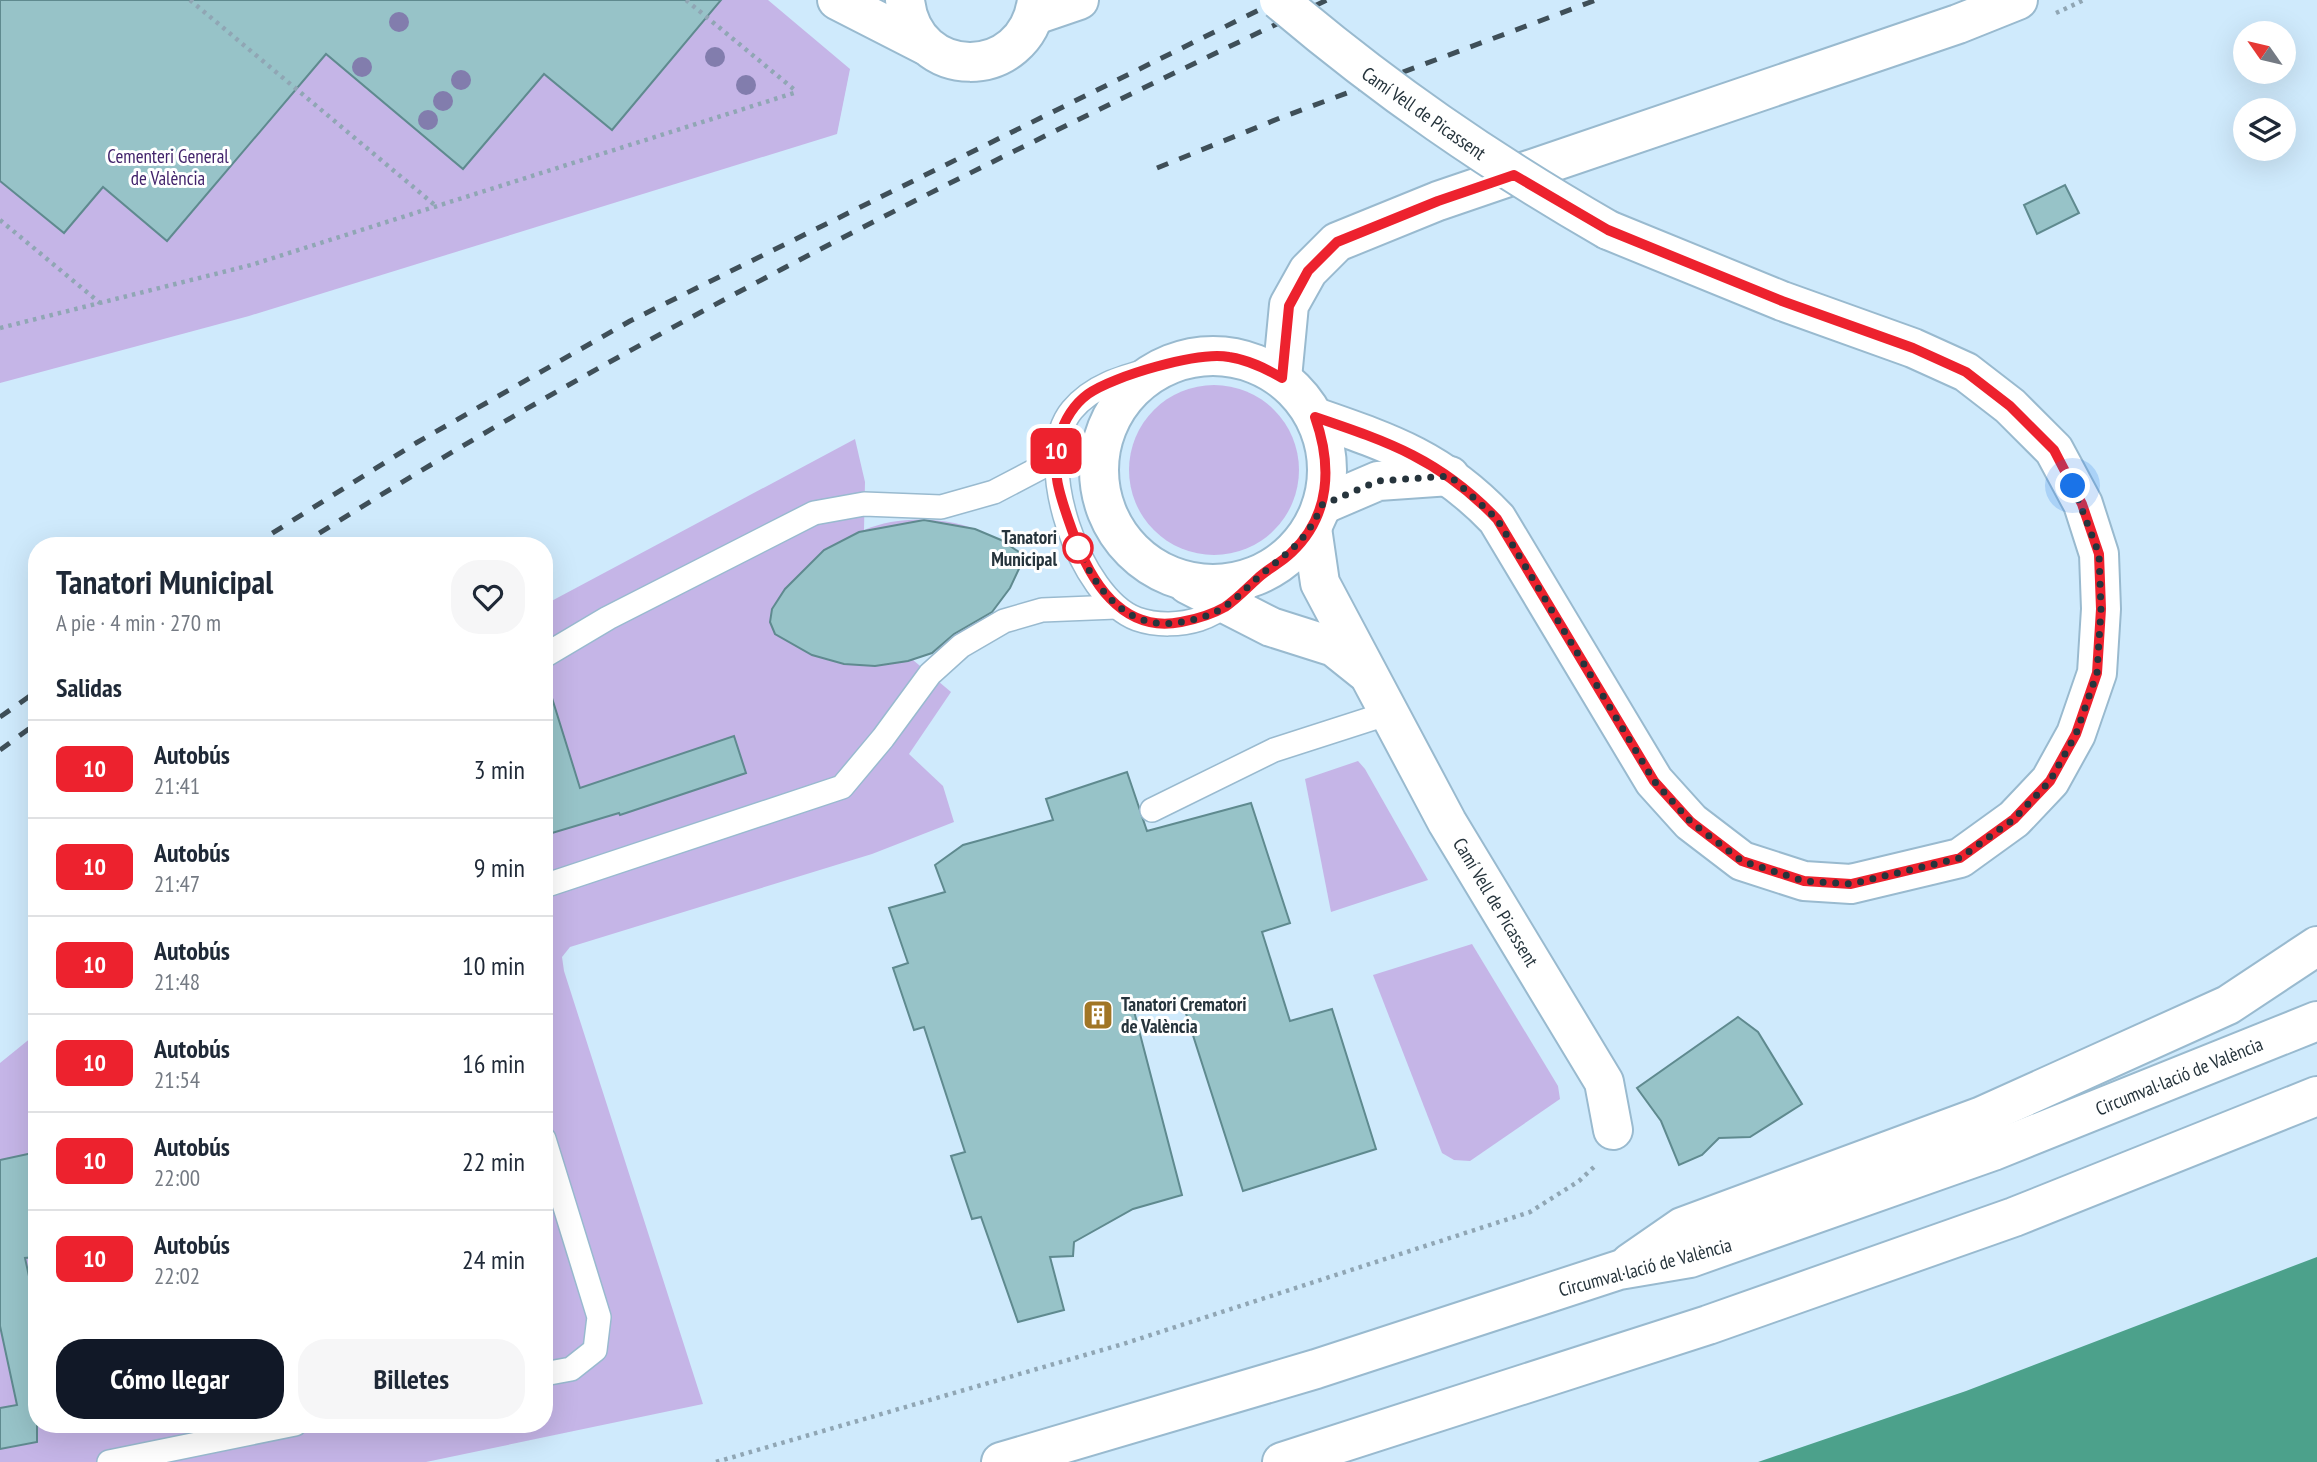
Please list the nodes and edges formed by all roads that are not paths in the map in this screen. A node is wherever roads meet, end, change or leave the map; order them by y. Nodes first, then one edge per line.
1 (837, 0) edge
2 (905, 0) edge
3 (1079, 0) edge
4 (1279, 0) edge
5 (2018, 0) edge
6 (1036, 7) edge
7 (925, 45) junction
8 (1167, 365) junction
9 (1282, 378) junction
10 (1315, 417) junction
11 (1055, 460) junction
12 (1450, 476) junction
13 (1317, 516) junction
14 (1265, 572) junction
15 (1177, 578) junction
16 (1226, 606) junction
17 (1116, 607) junction
18 (553, 651) edge
19 (1371, 677) junction
20 (1389, 713) junction
21 (1152, 810) dead end
22 (553, 883) edge
23 (2317, 946) edge
24 (2317, 1021) edge
25 (2317, 1096) edge
26 (1613, 1130) road end
27 (553, 1168) edge
28 (1619, 1270) junction
29 (553, 1372) edge
30 (251, 1433) edge
31 (109, 1462) edge
32 (1001, 1462) edge
33 (1282, 1462) edge

1 - 7 main road
2 - 7 main road
3 - 6 main road
4 - 12 main road, Camí Vell de Picassent, bridge
5 - 9 main road
6 - 7 main road
8 - 9 main road
8 - 11 lane
8 - 15 main road
9 - 10 main road
10 - 12 main road, Camí Vell de Picassent
10 - 13 main road
11 - 17 lane
11 - 18 lane
12 - 13 main road
13 - 14 main road
13 - 19 main road, Camí Vell de Picassent
14 - 15 main road
14 - 16 lane
15 - 16 main road, Camí Vell de Picassent
16 - 17 lane
16 - 19 main road, Camí Vell de Picassent
17 - 22 lane
19 - 20 main road, Camí Vell de Picassent
20 - 21 lane
20 - 26 main road, Camí Vell de Picassent
23 - 28 main road
24 - 28 main road, Circumval·lació de València
25 - 33 main road
27 - 29 lane
28 - 32 main road, Circumval·lació de València
30 - 31 lane

